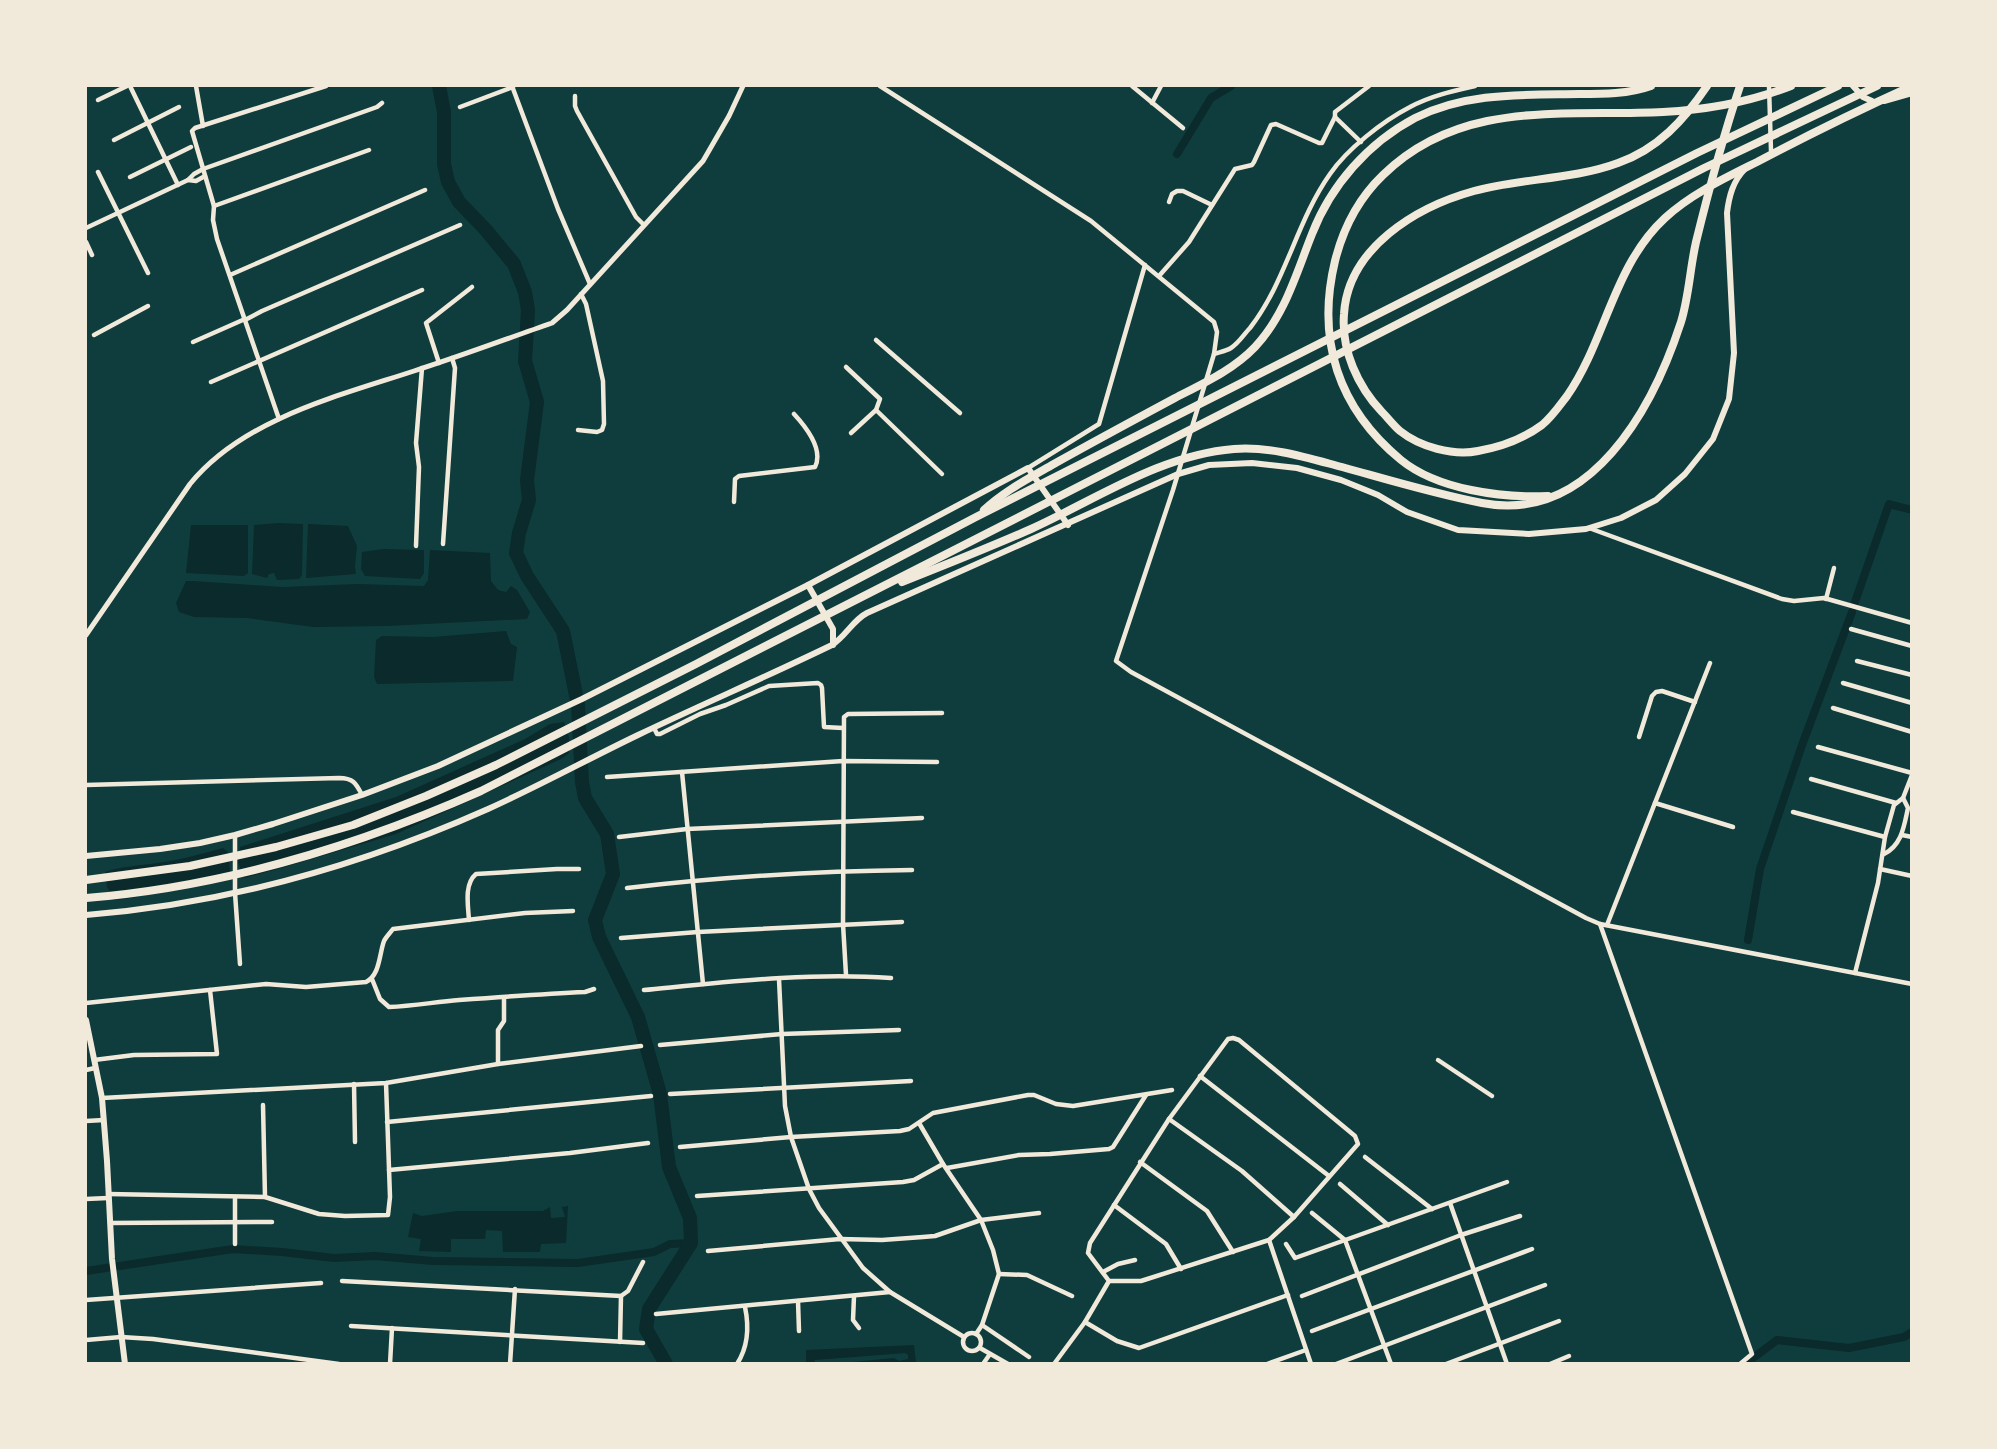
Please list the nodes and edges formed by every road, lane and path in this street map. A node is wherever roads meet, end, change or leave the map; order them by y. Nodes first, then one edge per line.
1 (129, 86) edge
2 (196, 86) edge
3 (326, 86) edge
4 (512, 86) edge
5 (743, 86) edge
6 (880, 86) edge
7 (1132, 86) edge
8 (1161, 86) edge
9 (1369, 86) edge
10 (1474, 86) edge
11 (1651, 86) edge
12 (1707, 86) edge
13 (1740, 86) edge
14 (1769, 86) edge
15 (1791, 86) edge
16 (1838, 86) edge
17 (1852, 86) edge
18 (1876, 86) edge
19 (1911, 86) edge
20 (1911, 93) edge
21 (575, 96) dead end
22 (98, 100) dead end
23 (1872, 101) junction
24 (382, 103) dead end
25 (1152, 103) junction
26 (179, 107) dead end
27 (460, 107) dead end
28 (1335, 117) junction
29 (148, 123) junction
30 (203, 126) junction
31 (1183, 129) dead end
32 (114, 140) dead end
33 (1361, 142) junction
34 (191, 147) dead end
35 (369, 150) dead end
36 (1772, 152) junction
37 (165, 159) junction
38 (203, 169) junction
39 (98, 172) dead end
40 (205, 176) junction
41 (130, 177) dead end
42 (188, 180) junction
43 (178, 185) junction
44 (425, 190) dead end
45 (1169, 202) dead end
46 (1212, 205) junction
47 (214, 206) junction
48 (118, 213) junction
49 (460, 225) dead end
50 (644, 225) junction
51 (86, 228) edge
52 (86, 242) edge
53 (92, 255) dead end
54 (1145, 265) junction
55 (148, 273) dead end
56 (230, 275) junction
57 (1159, 276) junction
58 (590, 284) junction
59 (472, 287) dead end
60 (422, 290) dead end
61 (581, 294) junction
62 (148, 306) dead end
63 (245, 319) junction
64 (94, 335) dead end
65 (876, 340) dead end
66 (193, 342) dead end
67 (1214, 354) junction
68 (452, 358) junction
69 (258, 361) junction
70 (439, 363) junction
71 (846, 367) dead end
72 (422, 368) junction
73 (211, 382) dead end
74 (876, 410) junction
75 (960, 413) dead end
76 (794, 414) dead end
77 (279, 419) junction
78 (578, 430) dead end
79 (851, 433) dead end
80 (1028, 468) junction
81 (942, 474) dead end
82 (1178, 474) junction
83 (1556, 495) junction
84 (734, 502) dead end
85 (976, 517) junction
86 (1068, 525) junction
87 (1589, 528) junction
88 (443, 544) dead end
89 (416, 546) dead end
90 (1834, 568) dead end
91 (808, 585) junction
92 (1826, 598) junction
93 (855, 601) junction
94 (1911, 623) edge
95 (1851, 629) dead end
96 (86, 635) edge
97 (832, 645) junction
98 (1911, 646) edge
99 (1857, 661) dead end
100 (1710, 663) dead end
101 (1911, 675) edge
102 (766, 677) junction
103 (1843, 683) dead end
104 (769, 686) junction
105 (1695, 702) junction
106 (1911, 702) edge
107 (1833, 708) dead end
108 (698, 711) junction
109 (942, 713) dead end
110 (843, 728) junction
111 (1911, 732) edge
112 (1639, 737) dead end
113 (1818, 747) dead end
114 (843, 761) junction
115 (937, 762) dead end
116 (682, 772) junction
117 (1911, 774) edge
118 (607, 777) dead end
119 (1811, 779) dead end
120 (86, 785) edge
121 (362, 795) junction
122 (1904, 796) junction
123 (1911, 796) edge
124 (1655, 803) junction
125 (1896, 803) junction
126 (1793, 812) dead end
127 (922, 818) dead end
128 (843, 821) junction
129 (1733, 827) dead end
130 (687, 829) junction
131 (235, 835) junction
132 (1902, 835) junction
133 (619, 837) dead end
134 (1885, 837) junction
135 (1911, 837) edge
136 (1884, 854) junction
137 (86, 856) edge
138 (579, 869) dead end
139 (1880, 869) junction
140 (912, 870) dead end
141 (843, 871) junction
142 (1911, 876) edge
143 (86, 880) edge
144 (693, 880) junction
145 (627, 888) dead end
146 (236, 893) junction
147 (86, 898) edge
148 (573, 911) dead end
149 (86, 915) edge
150 (469, 920) junction
151 (902, 922) dead end
152 (843, 924) junction
153 (1600, 924) junction
154 (1607, 925) junction
155 (698, 932) junction
156 (621, 938) dead end
157 (240, 964) dead end
158 (1855, 973) junction
159 (846, 975) junction
160 (891, 978) dead end
161 (372, 979) junction
162 (779, 979) junction
163 (703, 984) junction
164 (1911, 984) edge
165 (594, 988) dead end
166 (210, 990) junction
167 (644, 990) dead end
168 (504, 998) junction
169 (86, 1003) edge
170 (86, 1020) edge
171 (899, 1030) dead end
172 (782, 1034) junction
173 (88, 1043) edge
174 (660, 1045) dead end
175 (641, 1046) dead end
176 (94, 1060) junction
177 (1438, 1060) dead end
178 (498, 1064) junction
179 (96, 1068) junction
180 (86, 1070) edge
181 (1200, 1076) junction
182 (911, 1081) dead end
183 (386, 1083) junction
184 (354, 1084) junction
185 (784, 1088) junction
186 (1173, 1090) dead end
187 (670, 1094) dead end
188 (1146, 1095) junction
189 (651, 1096) dead end
190 (1492, 1096) dead end
191 (102, 1098) junction
192 (262, 1105) dead end
193 (1169, 1119) junction
194 (86, 1120) edge
195 (104, 1120) junction
196 (387, 1122) junction
197 (919, 1123) junction
198 (791, 1137) junction
199 (355, 1142) dead end
200 (648, 1143) dead end
201 (680, 1148) dead end
202 (1365, 1157) dead end
203 (1140, 1162) junction
204 (945, 1166) junction
205 (389, 1170) junction
206 (1329, 1176) junction
207 (1507, 1182) dead end
208 (1341, 1184) dead end
209 (809, 1188) junction
210 (108, 1196) junction
211 (697, 1196) dead end
212 (235, 1197) junction
213 (265, 1197) junction
214 (86, 1199) edge
215 (1450, 1203) junction
216 (1114, 1205) junction
217 (1432, 1209) junction
218 (1039, 1213) dead end
219 (1312, 1213) dead end
220 (1520, 1216) dead end
221 (1294, 1217) junction
222 (981, 1220) junction
223 (272, 1222) dead end
224 (110, 1223) junction
225 (235, 1223) junction
226 (1388, 1225) junction
227 (1461, 1235) junction
228 (840, 1239) junction
229 (1269, 1240) junction
230 (1345, 1240) junction
231 (235, 1244) dead end
232 (1286, 1244) dead end
233 (1532, 1249) dead end
234 (708, 1251) dead end
235 (1233, 1252) junction
236 (1136, 1260) dead end
237 (643, 1262) dead end
238 (1181, 1269) junction
239 (1474, 1271) junction
240 (1102, 1272) junction
241 (999, 1274) junction
242 (1358, 1274) junction
243 (342, 1281) dead end
244 (1109, 1281) junction
245 (321, 1283) dead end
246 (1545, 1285) dead end
247 (515, 1289) junction
248 (890, 1292) junction
249 (1288, 1295) junction
250 (116, 1296) junction
251 (621, 1296) junction
252 (854, 1296) junction
253 (1072, 1296) dead end
254 (1302, 1296) dead end
255 (86, 1300) edge
256 (798, 1301) junction
257 (1487, 1306) junction
258 (745, 1307) junction
259 (1371, 1310) junction
260 (656, 1314) dead end
261 (1559, 1321) dead end
262 (1085, 1322) junction
263 (982, 1325) junction
264 (351, 1326) dead end
265 (392, 1328) junction
266 (859, 1328) dead end
267 (799, 1331) dead end
268 (1312, 1331) dead end
269 (976, 1334) junction
270 (121, 1336) junction
271 (512, 1336) junction
272 (964, 1336) junction
273 (86, 1340) edge
274 (620, 1342) junction
275 (643, 1343) dead end
276 (1500, 1343) junction
277 (1384, 1345) junction
278 (980, 1348) junction
279 (1306, 1350) junction
280 (990, 1354) junction
281 (1569, 1356) dead end
282 (1029, 1357) dead end
283 (292, 1361) edge
284 (332, 1363) edge
285 (125, 1364) edge
286 (339, 1364) edge
287 (390, 1364) edge
288 (510, 1364) edge
289 (737, 1364) edge
290 (983, 1364) edge
291 (1008, 1364) edge
292 (1054, 1364) edge
293 (1267, 1364) edge
294 (1311, 1364) edge
295 (1336, 1364) edge
296 (1391, 1364) edge
297 (1446, 1364) edge
298 (1507, 1364) edge
299 (1550, 1364) edge
300 (1740, 1364) edge

1 - 22 street
1 - 29 street
2 - 30 street
3 - 30 street
4 - 27 street
4 - 58 street
5 - 50 street
6 - 54 street
7 - 25 street
8 - 25 street
9 - 28 street
10 - 33 street
11 - 85 highway
12 - 19 highway
13 - 83 highway
14 - 36 street
15 - 83 highway
16 - 85 highway
17 - 23 main road
18 - 93 highway
20 - 23 main road
21 - 50 street
23 - 36 main road
24 - 38 street
25 - 31 street
26 - 29 street
28 - 33 street
28 - 46 street
29 - 32 street
29 - 37 street
30 - 38 street
33 - 67 street
34 - 37 street
35 - 47 street
36 - 87 main road
37 - 41 street
37 - 43 street
38 - 40 street
38 - 42 street
39 - 48 street
40 - 42 street
40 - 47 street
42 - 43 street
43 - 48 street
44 - 56 street
45 - 46 street
46 - 57 street
47 - 56 street
48 - 51 street
48 - 55 street
49 - 63 street
50 - 58 street
52 - 53 street
54 - 57 street
54 - 80 street
56 - 63 street
57 - 67 street
58 - 61 street
59 - 70 street
60 - 69 street
61 - 68 street
61 - 78 street
62 - 64 street
63 - 66 street
63 - 69 street
65 - 75 street
67 - 82 street
68 - 70 street
68 - 88 street
69 - 73 street
69 - 77 street
70 - 72 street
71 - 74 street
72 - 77 street
72 - 89 street
74 - 79 street
74 - 81 street
76 - 84 street
77 - 96 street
80 - 86 main road
80 - 91 main road
82 - 86 main road
82 - 87 main road
82 - 153 street
83 - 93 highway
85 - 143 highway
86 - 97 main road
87 - 92 street
90 - 92 street
91 - 97 main road
91 - 121 main road
92 - 94 street
93 - 147 highway
95 - 98 street
97 - 102 main road
99 - 101 street
100 - 105 street
102 - 104 street
102 - 108 main road
103 - 106 street
104 - 108 street
104 - 110 street
105 - 112 street
105 - 124 street
107 - 111 street
108 - 146 main road
109 - 110 street
110 - 114 street
113 - 117 street
114 - 115 street
114 - 116 street
114 - 128 street
116 - 118 street
116 - 130 street
117 - 122 street
119 - 125 street
120 - 121 street
121 - 131 main road
122 - 123 street
122 - 125 street
122 - 132 street
124 - 129 street
124 - 154 street
125 - 134 street
126 - 134 street
127 - 128 street
128 - 130 street
128 - 141 street
130 - 133 street
130 - 144 street
131 - 137 main road
131 - 146 street
132 - 135 street
132 - 136 street
134 - 136 street
136 - 139 street
138 - 150 street
139 - 142 street
139 - 158 street
140 - 141 street
141 - 144 street
141 - 152 street
144 - 145 street
144 - 155 street
146 - 149 main road
146 - 157 street
148 - 150 street
150 - 161 street
151 - 152 street
152 - 155 street
152 - 159 street
153 - 154 street
153 - 300 street
154 - 158 street
155 - 156 street
155 - 163 street
158 - 164 street
159 - 160 street
159 - 162 street
161 - 166 street
161 - 168 street
162 - 163 street
162 - 172 street
163 - 167 street
165 - 168 street
166 - 169 street
166 - 176 street
168 - 178 street
170 - 173 main road
171 - 172 street
172 - 174 street
172 - 185 street
173 - 176 main road
175 - 178 street
176 - 179 main road
177 - 190 street
178 - 183 street
179 - 180 street
179 - 191 main road
181 - 193 street
181 - 206 street
181 - 206 street
182 - 185 street
183 - 184 street
183 - 196 street
184 - 191 street
184 - 199 street
185 - 187 street
185 - 198 street
186 - 188 street
188 - 197 street
188 - 204 street
189 - 196 street
191 - 195 main road
192 - 213 street
193 - 203 street
193 - 221 street
194 - 195 street
195 - 210 main road
196 - 205 street
197 - 198 street
197 - 204 street
198 - 201 street
198 - 209 street
200 - 205 street
202 - 217 street
203 - 216 street
203 - 235 street
204 - 209 street
204 - 222 street
205 - 213 street
206 - 221 street
207 - 215 street
208 - 226 street
209 - 211 street
209 - 228 street
210 - 212 street
210 - 214 street
210 - 224 main road
212 - 213 street
212 - 225 street
215 - 217 street
215 - 227 street
216 - 238 street
216 - 240 street
217 - 226 street
218 - 222 street
219 - 230 street
220 - 227 street
221 - 229 street
222 - 228 street
222 - 241 street
223 - 225 street
224 - 225 street
224 - 250 main road
225 - 231 street
226 - 230 street
227 - 239 street
227 - 242 street
228 - 234 street
228 - 248 street
229 - 235 street
229 - 249 street
230 - 232 street
230 - 242 street
233 - 239 street
235 - 238 street
236 - 240 street
237 - 251 street
238 - 244 street
239 - 257 street
239 - 259 street
240 - 244 street
241 - 253 street
241 - 263 street
242 - 254 street
242 - 259 street
243 - 247 street
244 - 262 street
245 - 250 street
246 - 257 street
247 - 251 street
247 - 271 street
248 - 252 street
248 - 272 street
249 - 262 street
249 - 279 street
250 - 255 street
250 - 270 main road
251 - 274 street
252 - 256 street
252 - 266 street
256 - 258 street
256 - 267 street
257 - 276 street
257 - 277 street
258 - 260 street
258 - 289 street
259 - 268 street
259 - 277 street
261 - 276 street
262 - 292 street
263 - 269 street
263 - 282 street
264 - 265 street
265 - 271 street
265 - 287 street
269 - 272 street
269 - 278 street
270 - 273 street
270 - 283 street
270 - 285 main road
271 - 274 street
271 - 288 street
272 - 278 street
274 - 275 street
276 - 297 street
276 - 298 street
277 - 295 street
277 - 296 street
278 - 280 street
279 - 293 street
279 - 294 street
280 - 290 street
280 - 291 street
281 - 299 street
283 - 284 street
284 - 286 street

